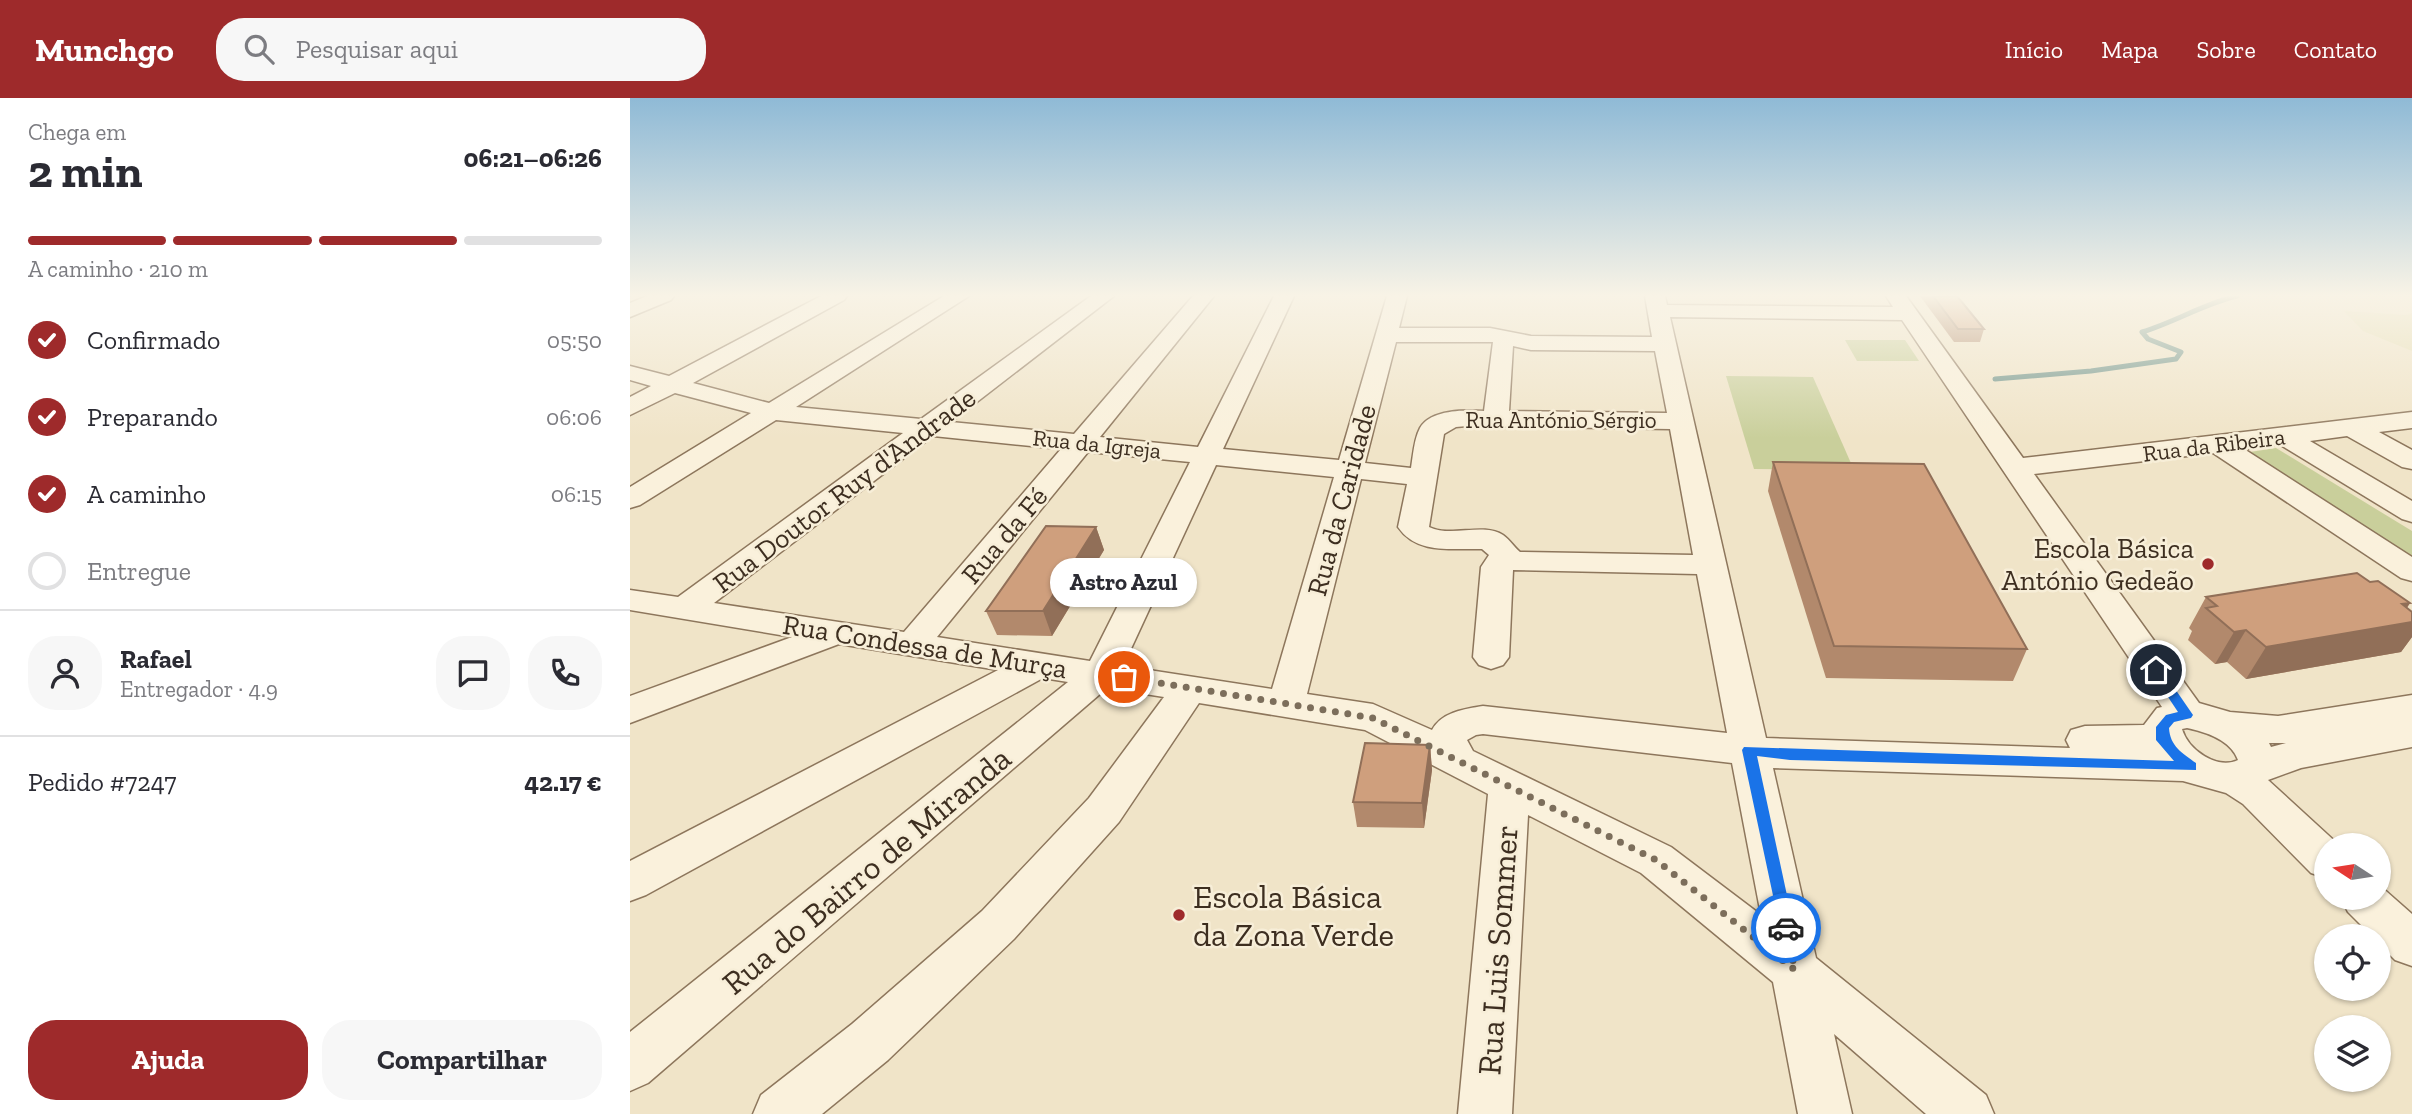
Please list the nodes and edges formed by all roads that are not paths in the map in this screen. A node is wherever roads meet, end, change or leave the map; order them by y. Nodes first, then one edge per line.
1 (740, 343) edge
2 (745, 343) edge
3 (882, 343) edge
4 (1041, 343) edge
5 (1157, 343) edge
6 (1261, 343) edge
7 (1384, 343) edge
8 (1504, 343) edge
9 (1586, 343) edge
10 (1930, 343) edge
11 (1665, 344) joint
12 (630, 373) edge
13 (670, 382) junction
14 (630, 400) edge
15 (630, 407) edge
16 (773, 411) junction
17 (1496, 418) junction
18 (2412, 420) edge
19 (1681, 421) junction
20 (928, 428) junction
21 (2352, 428) junction
22 (2284, 436) junction
23 (1081, 443) junction
24 (2218, 444) junction
25 (1207, 455) junction
26 (2412, 461) edge
27 (2015, 467) junction
28 (1349, 470) junction
29 (1422, 477) junction
30 (630, 499) edge
31 (2412, 513) edge
32 (1504, 556) junction
33 (1710, 565) junction
34 (2412, 571) edge
35 (630, 600) edge
36 (685, 608) junction
37 (838, 633) junction
38 (912, 645) junction
39 (1491, 657) dead end
40 (1038, 665) junction
41 (1101, 674) junction
42 (1190, 689) junction
43 (1286, 704) junction
44 (630, 710) edge
45 (2407, 720) edge
46 (2227, 726) junction
47 (2175, 727) junction
48 (1746, 736) junction
49 (1460, 762) junction
50 (2191, 766) junction
51 (2247, 772) junction
52 (1509, 786) junction
53 (2314, 848) edge
54 (630, 882) edge
55 (2376, 910) edge
56 (2412, 945) edge
57 (1795, 970) junction
58 (630, 1065) edge
59 (780, 1114) edge
60 (1485, 1114) edge
61 (1825, 1114) edge
62 (1968, 1114) edge

1 - 13 street
2 - 13 street
3 - 16 street
4 - 20 street, Rua Doutor Ruy d'Andrade
5 - 23 street, Rua da Fé
6 - 25 street
7 - 28 street, Rua da Caridade
8 - 17 street
9 - 11 street
10 - 27 street
11 - 19 street
12 - 13 street, Rua da Igreja
13 - 14 street
13 - 15 street
13 - 16 street, Rua da Igreja
16 - 20 street, Rua da Igreja
16 - 30 street
17 - 19 street, Rua António Sérgio
17 - 29 street, Rua António Sérgio
18 - 21 street, Rua da Ribeira
19 - 33 street
20 - 23 street, Rua da Igreja
20 - 36 street, Rua Doutor Ruy d'Andrade
21 - 22 street, Rua da Ribeira
21 - 26 street
22 - 24 street, Rua da Ribeira
22 - 31 street
23 - 25 street, Rua da Igreja
23 - 38 street, Rua da Fé
24 - 27 street, Rua da Ribeira
24 - 34 street
25 - 28 street, Rua da Igreja
25 - 41 street
27 - 47 street
28 - 29 street, Rua da Igreja
28 - 43 street, Rua da Caridade
29 - 32 street
32 - 33 street
32 - 39 street
33 - 48 street
35 - 36 street, Rua Condessa de Murça
36 - 37 street, Rua Condessa de Murça
37 - 38 street, Rua Condessa de Murça
37 - 44 street
38 - 40 street, Rua Condessa de Murça
40 - 41 street, Rua Condessa de Murça
40 - 54 street
41 - 42 street, Rua Condessa de Murça
41 - 58 street, Rua do Bairro de Miranda
42 - 43 street, Rua Condessa de Murça
42 - 59 street
43 - 49 street, Rua Condessa de Murça
45 - 46 street
45 - 51 street
46 - 47 street
46 - 51 street
47 - 48 street
47 - 50 street
48 - 49 street
48 - 50 street
48 - 57 street
49 - 52 street, Rua Condessa de Murça
50 - 51 street
51 - 53 street
52 - 57 street, Rua Condessa de Murça
52 - 60 street, Rua Luis Sommer
55 - 56 street
57 - 61 street
57 - 62 street, Rua Condessa de Murça

